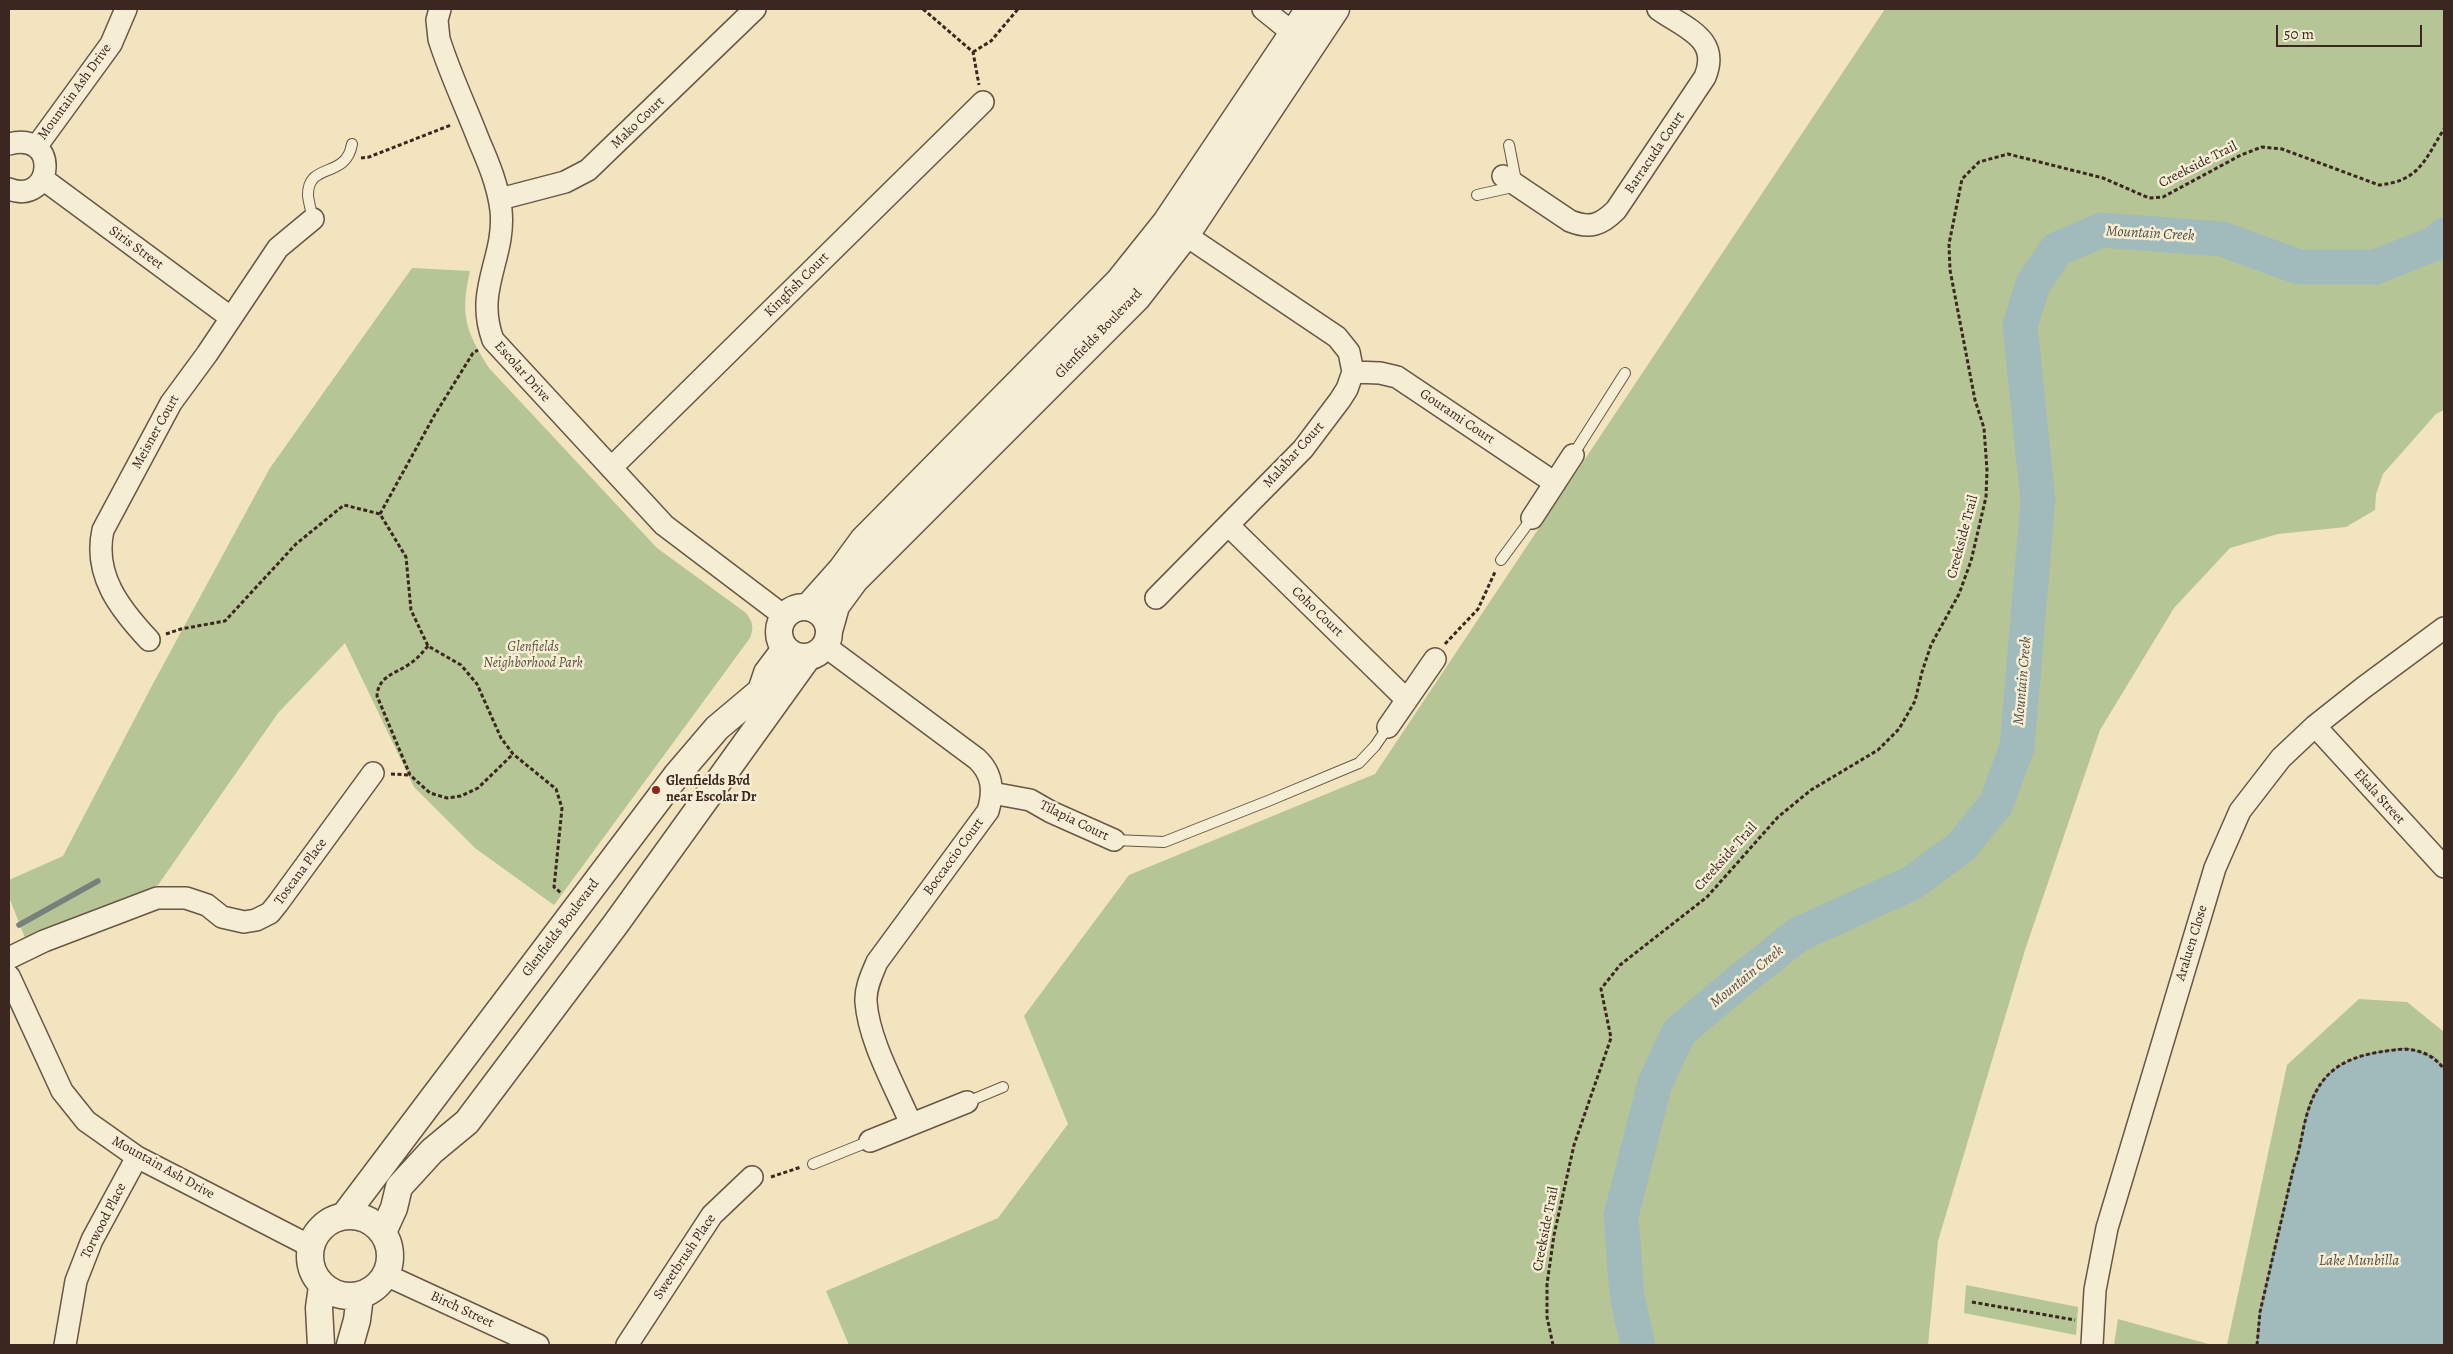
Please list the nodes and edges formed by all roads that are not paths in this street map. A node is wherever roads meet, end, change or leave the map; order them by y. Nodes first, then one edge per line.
1 (126, 9) edge
2 (440, 9) edge
3 (755, 9) edge
4 (1263, 9) edge
5 (1309, 9) edge
6 (1336, 9) edge
7 (1658, 9) edge
8 (1302, 41) junction
9 (983, 102) road end
10 (9, 144) edge
11 (352, 144) dead end
12 (1509, 145) dead end
13 (36, 147) junction
14 (43, 179) junction
15 (1510, 181) junction
16 (9, 189) edge
17 (1476, 195) dead end
18 (500, 199) junction
19 (313, 219) joint
20 (1176, 229) junction
21 (230, 317) junction
22 (1353, 372) junction
23 (1624, 373) dead end
24 (1573, 455) joint
25 (611, 468) junction
26 (1555, 483) junction
27 (1532, 518) joint
28 (1228, 525) junction
29 (1501, 560) road end
30 (1156, 598) dead end
31 (808, 607) junction
32 (784, 616) junction
33 (2444, 628) edge
34 (149, 640) road end
35 (812, 646) junction
36 (1435, 659) road end
37 (1406, 699) junction
38 (2315, 726) junction
39 (1388, 727) joint
40 (373, 773) dead end
41 (992, 793) junction
42 (1114, 840) joint
43 (2444, 867) edge
44 (9, 958) edge
45 (9, 976) edge
46 (1003, 1087) dead end
47 (967, 1102) joint
48 (911, 1124) junction
49 (870, 1141) joint
50 (137, 1157) junction
51 (813, 1164) road end
52 (752, 1177) road end
53 (344, 1216) junction
54 (383, 1232) junction
55 (310, 1246) junction
56 (386, 1275) junction
57 (322, 1286) junction
58 (360, 1296) junction
59 (65, 1345) edge
60 (321, 1345) edge
61 (350, 1345) edge
62 (538, 1345) edge
63 (627, 1345) edge
64 (2092, 1345) edge

1 - 13 street, Mountain Ash Drive
2 - 18 street, Escolar Drive
3 - 18 street, Mako Court
4 - 8 street
5 - 8 street, Glenfields Boulevard
6 - 8 street, Glenfields Boulevard
7 - 15 street, Barracuda Court
8 - 20 street, Glenfields Boulevard
9 - 25 street, Kingfish Court
10 - 13 street
11 - 19 lane
12 - 15 lane
13 - 14 street
14 - 16 street
14 - 21 street, Siris Street
15 - 17 lane
18 - 25 street, Escolar Drive
19 - 21 street, Meisner Court
20 - 22 street
20 - 31 street, Glenfields Boulevard
20 - 35 street, Glenfields Boulevard
21 - 34 street, Meisner Court
22 - 26 street, Gourami Court
22 - 28 street, Malabar Court
23 - 24 lane
24 - 26 street
25 - 32 street, Escolar Drive
26 - 27 street
27 - 29 lane
28 - 30 street, Malabar Court
28 - 37 street, Coho Court
31 - 32 street
31 - 35 street
32 - 35 street
33 - 38 street, Araluen Close
35 - 41 street
35 - 53 street, Glenfields Boulevard
35 - 54 street, Glenfields Boulevard
36 - 37 street
37 - 39 street
38 - 43 street, Ekala Street
38 - 64 street, Araluen Close
39 - 42 lane, Tilapia Court
40 - 44 street, Toscana Place
41 - 42 street, Tilapia Court
41 - 48 street, Boccaccio Court
45 - 50 street, Mountain Ash Drive
46 - 47 lane
47 - 48 street
48 - 49 street
49 - 51 lane
50 - 55 street, Mountain Ash Drive
50 - 59 street, Torwood Place
52 - 63 street, Sweetbrush Place
53 - 54 street
53 - 55 street
54 - 56 street
55 - 57 street
56 - 58 street
56 - 62 street, Birch Street
57 - 58 street
57 - 60 street
58 - 61 street

